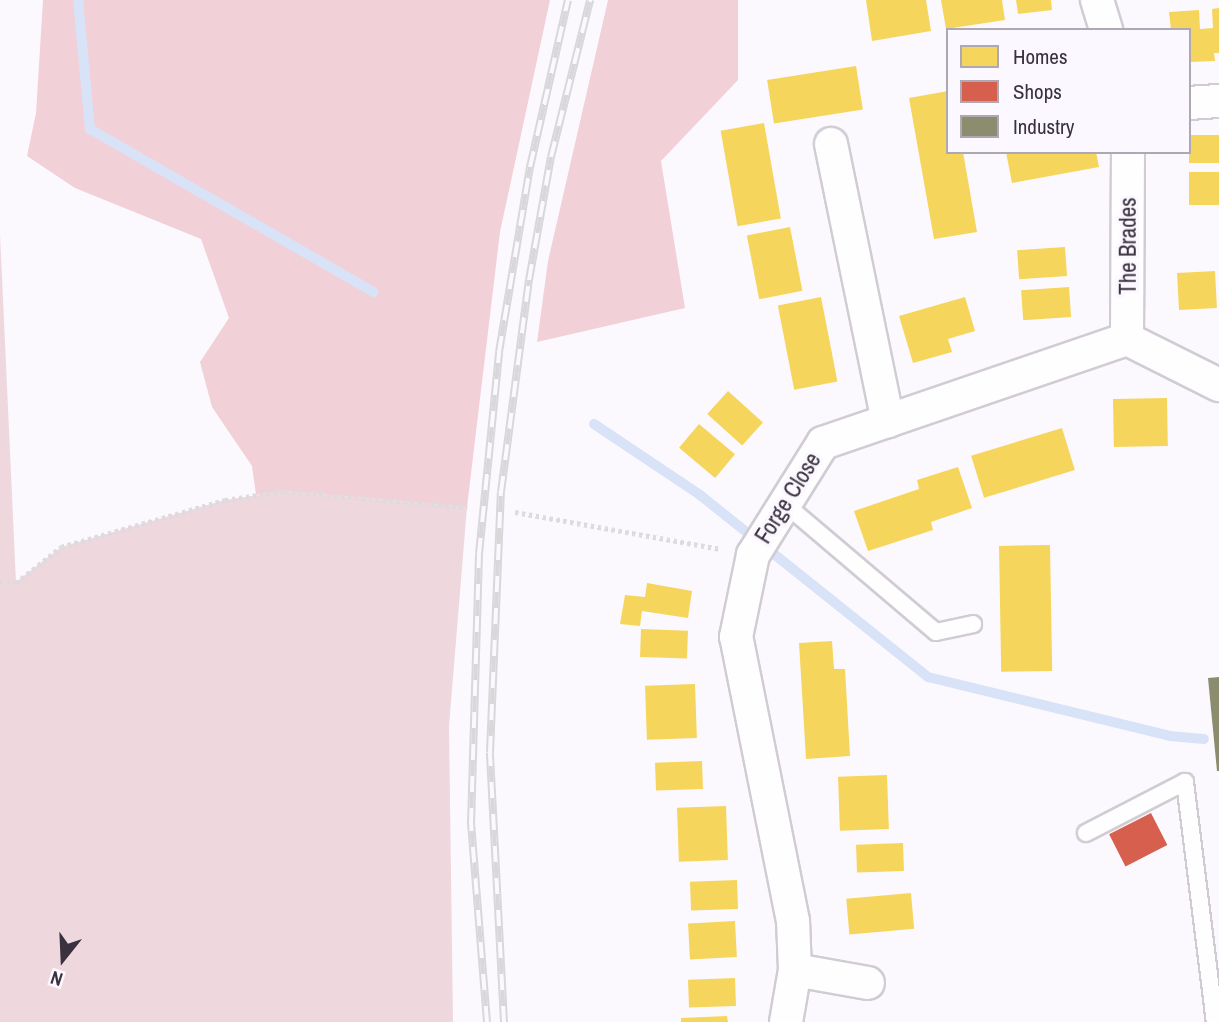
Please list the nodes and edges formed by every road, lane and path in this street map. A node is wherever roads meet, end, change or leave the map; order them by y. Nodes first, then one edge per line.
1 (1097, 0) edge
2 (1105, 28) edge
3 (1219, 101) edge
4 (1191, 103) edge
5 (831, 144) dead end
6 (1128, 154) edge
7 (1127, 339) junction
8 (1219, 385) edge
9 (888, 421) junction
10 (785, 504) junction
11 (467, 507) dead end
12 (515, 512) dead end
13 (753, 555) junction
14 (0, 583) edge
15 (973, 624) dead end
16 (1086, 833) dead end
17 (796, 970) junction
18 (868, 983) dead end
19 (786, 1022) edge
20 (1216, 1022) edge

1 - 2 street
3 - 4 street
5 - 9 street
6 - 7 street, The Brades
7 - 8 street
7 - 9 street, Forge Close
9 - 10 street, Forge Close
10 - 13 street, Forge Close
10 - 15 lane
11 - 14 path
12 - 13 path
13 - 17 street, Forge Close
16 - 20 lane
17 - 18 street
17 - 19 street, Forge Close

